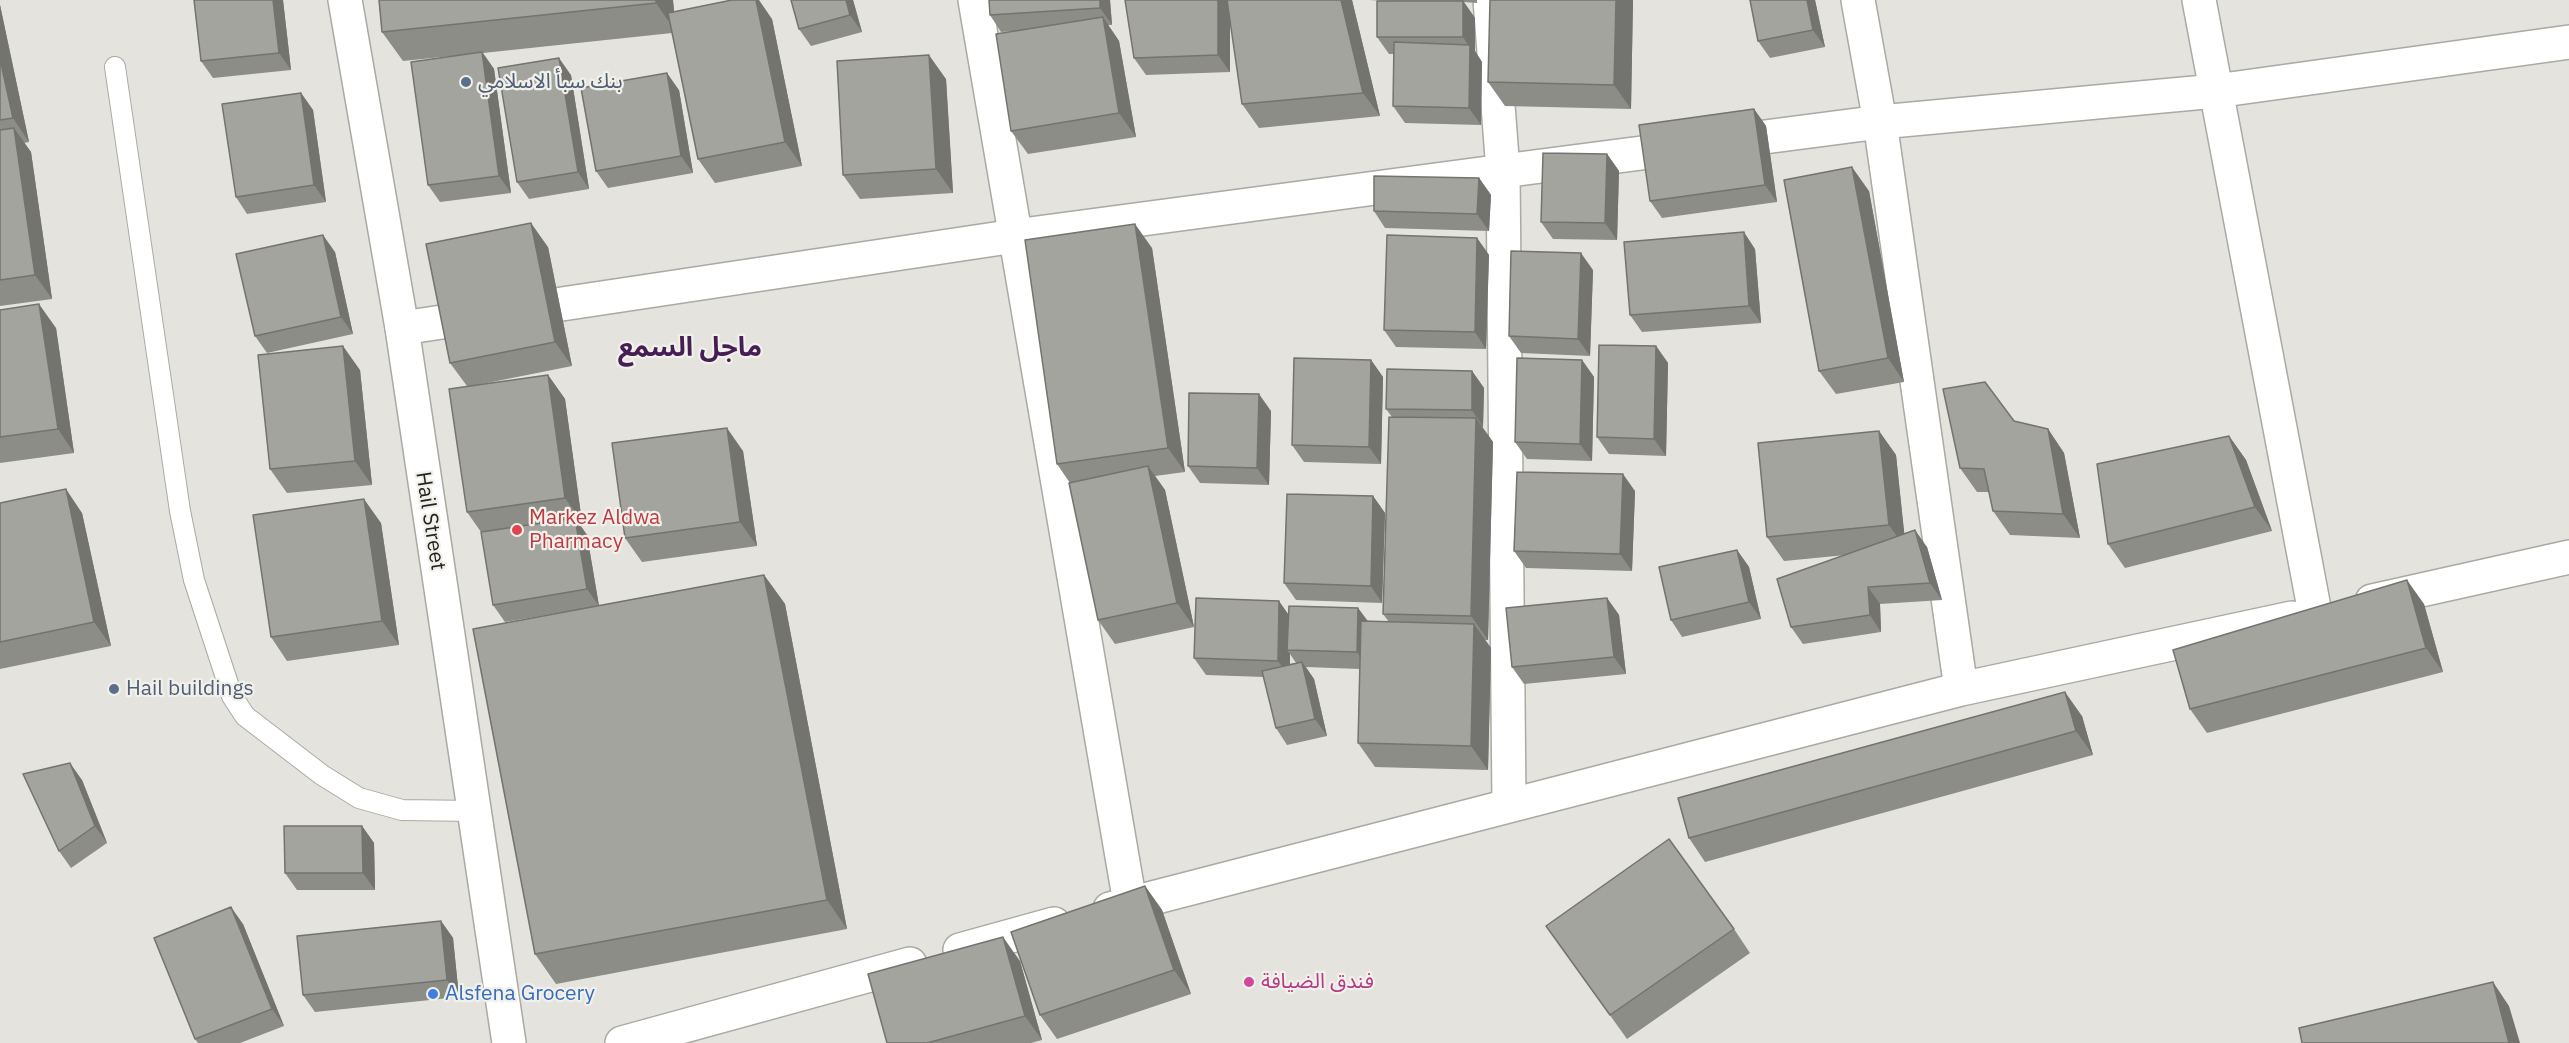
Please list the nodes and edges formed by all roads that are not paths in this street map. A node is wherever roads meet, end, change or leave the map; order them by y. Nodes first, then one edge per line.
1 (345, 0) edge
2 (975, 0) edge
3 (1490, 0) edge
4 (1858, 0) edge
5 (2199, 0) edge
6 (2569, 42) edge
7 (115, 67) dead end
8 (2216, 91) junction
9 (1880, 122) junction
10 (1503, 171) junction
11 (1016, 236) junction
12 (402, 328) junction
13 (2569, 557) edge
14 (2315, 613) junction
15 (1961, 689) junction
16 (1509, 805) junction
17 (474, 811) junction
18 (1130, 903) junction
19 (509, 1043) edge
20 (622, 1043) edge

1 - 12 street, Hail Street
2 - 11 street
3 - 10 street
4 - 9 street
5 - 8 street
6 - 8 street
7 - 17 lane
8 - 9 street
8 - 14 street
9 - 10 street
9 - 15 street
10 - 11 street
10 - 16 street
11 - 12 street
11 - 18 street
12 - 17 street, Hail Street
13 - 14 street
14 - 15 street
15 - 16 street
16 - 18 street
17 - 19 street, Hail Street
18 - 20 street

